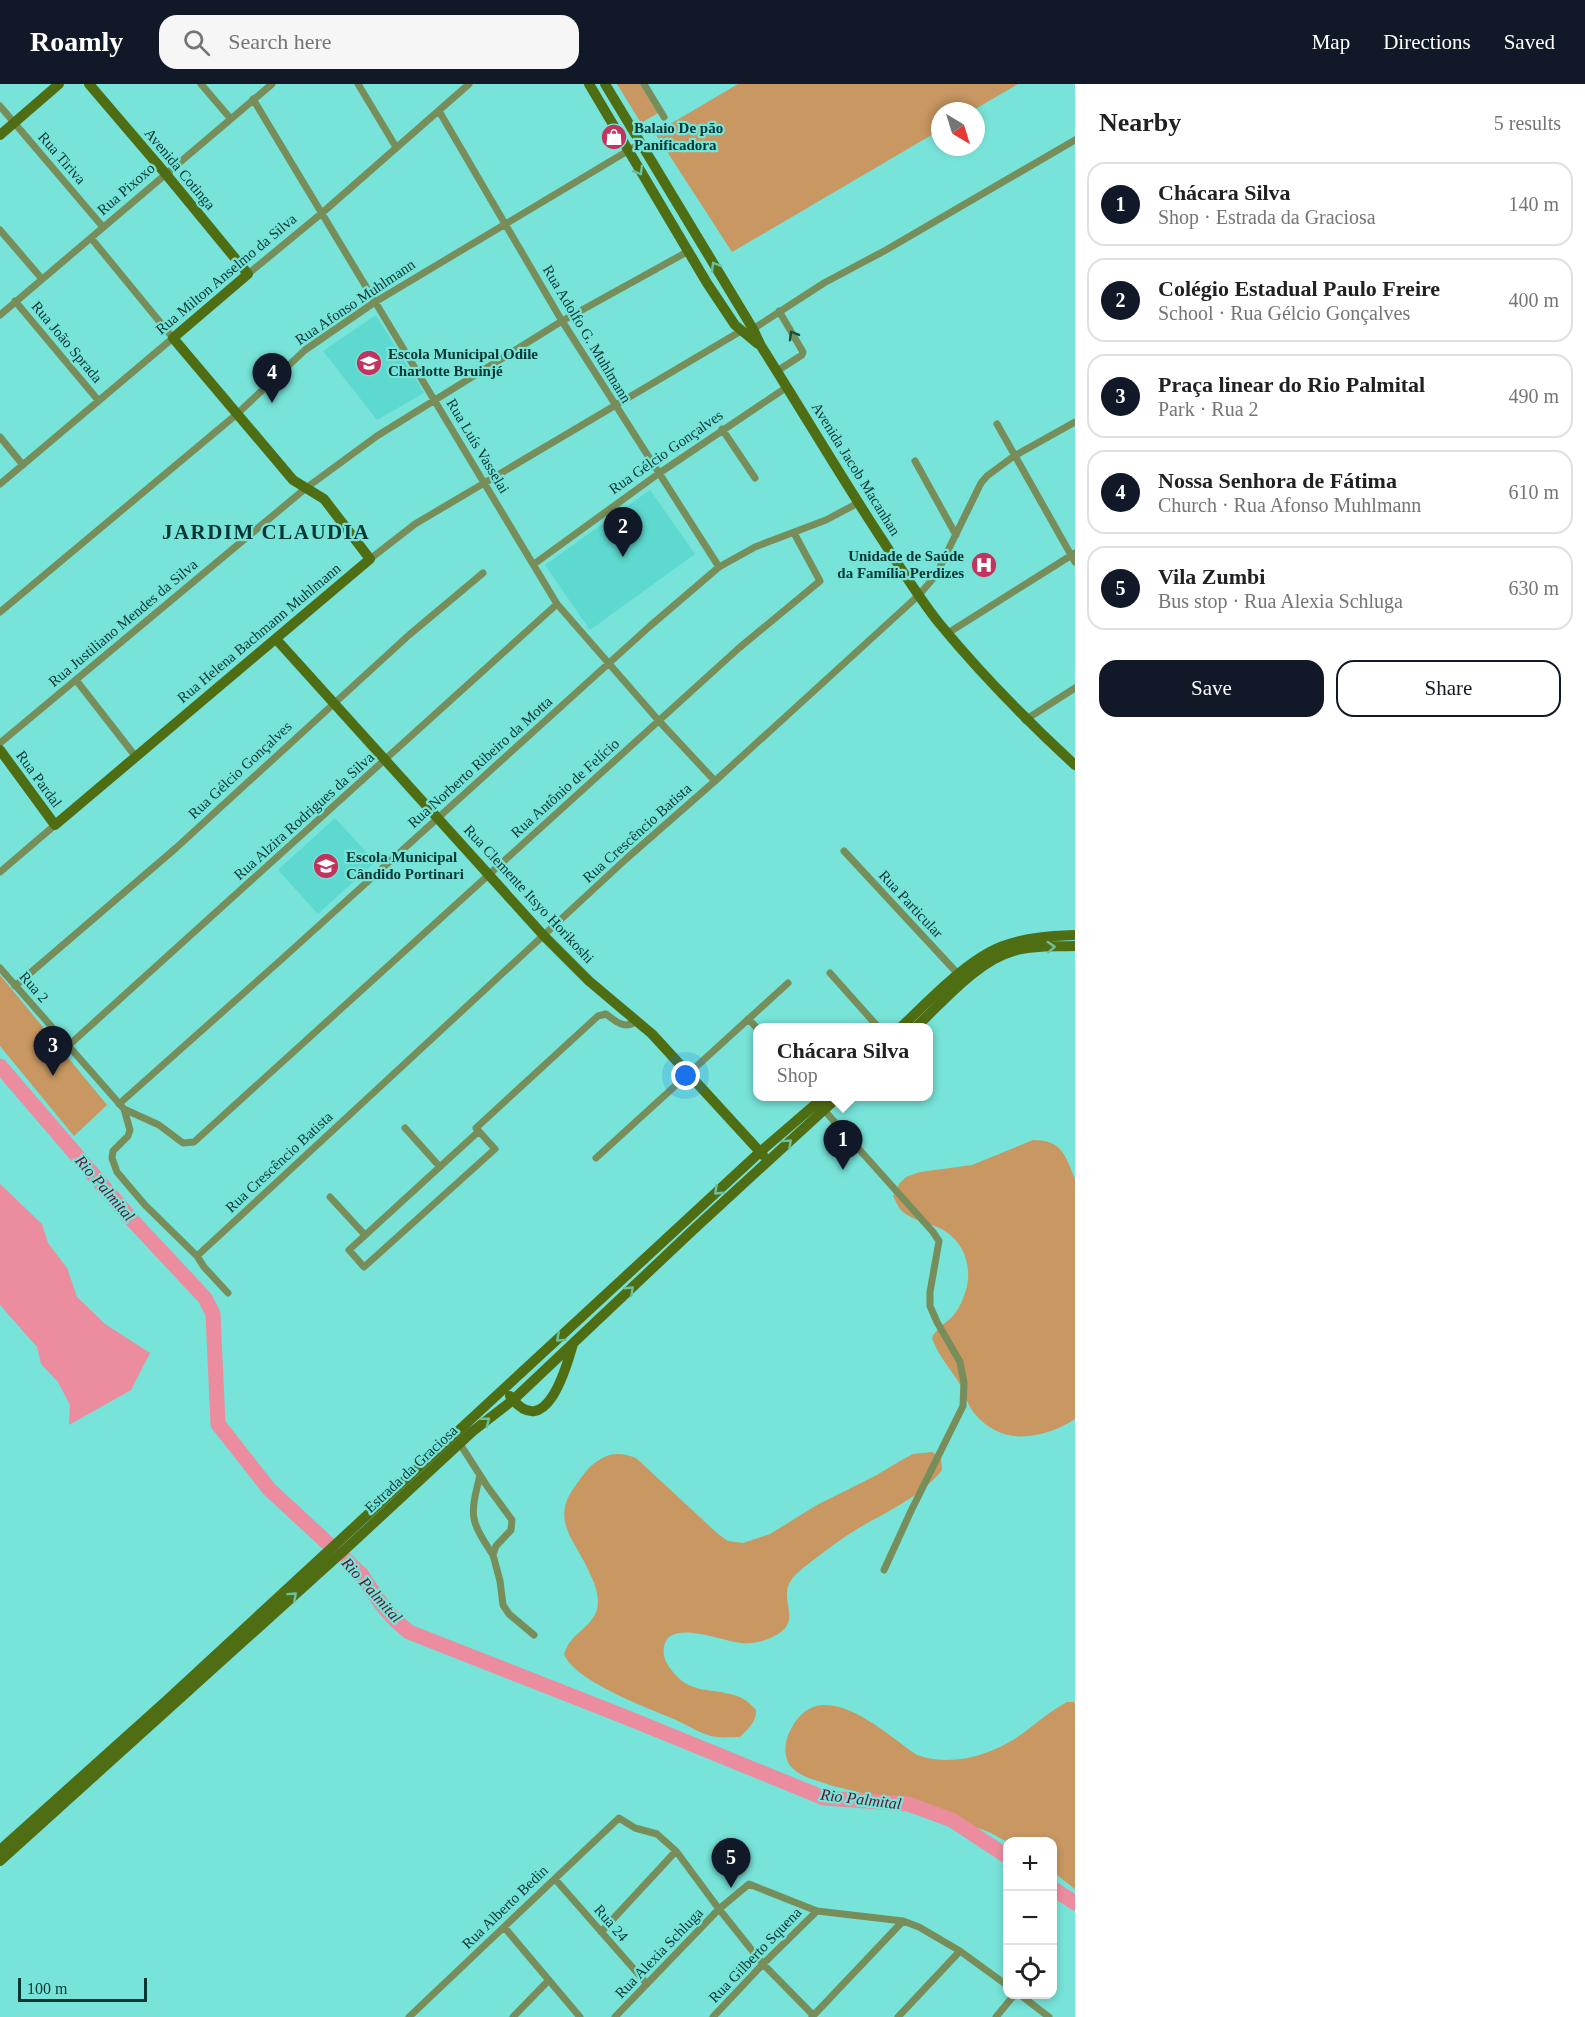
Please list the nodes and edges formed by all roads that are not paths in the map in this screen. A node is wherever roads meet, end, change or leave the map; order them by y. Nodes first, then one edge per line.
1 (59, 84) edge
2 (89, 84) edge
3 (201, 84) edge
4 (272, 84) edge
5 (358, 84) edge
6 (469, 84) edge
7 (589, 84) edge
8 (605, 84) edge
9 (646, 85) edge
10 (253, 99) junction
11 (0, 106) edge
12 (439, 111) junction
13 (664, 117) dead end
14 (230, 118) junction
15 (14, 123) junction
16 (0, 135) edge
17 (1075, 140) edge
18 (641, 143) junction
19 (396, 147) junction
20 (628, 151) junction
21 (165, 173) junction
22 (322, 213) junction
23 (504, 224) junction
24 (104, 227) junction
25 (0, 230) edge
26 (91, 238) junction
27 (687, 252) junction
28 (248, 274) junction
29 (42, 279) junction
30 (15, 301) junction
31 (375, 302) junction
32 (779, 311) junction
33 (744, 314) junction
34 (0, 315) edge
35 (562, 321) junction
36 (753, 329) junction
37 (741, 331) junction
38 (172, 338) junction
39 (761, 346) junction
40 (777, 371) junction
41 (787, 387) junction
42 (435, 399) junction
43 (98, 400) junction
44 (614, 406) junction
45 (237, 414) junction
46 (1075, 422) edge
47 (997, 424) dead end
48 (722, 429) junction
49 (0, 437) edge
50 (1014, 456) junction
51 (915, 461) dead end
52 (23, 465) junction
53 (658, 474) junction
54 (755, 478) dead end
55 (483, 483) junction
56 (0, 484) edge
57 (306, 488) junction
58 (858, 503) junction
59 (794, 533) junction
60 (956, 535) junction
61 (1074, 557) edge
62 (370, 560) junction
63 (534, 564) junction
64 (719, 567) junction
65 (483, 573) dead end
66 (919, 595) junction
67 (557, 604) junction
68 (0, 612) edge
69 (948, 633) junction
70 (276, 639) junction
71 (608, 665) junction
72 (76, 680) junction
73 (1075, 688) edge
74 (334, 702) junction
75 (1026, 720) junction
76 (659, 721) junction
77 (0, 743) edge
78 (0, 750) edge
79 (136, 757) junction
80 (385, 760) junction
81 (1075, 765) edge
82 (715, 781) junction
83 (438, 818) junction
84 (54, 825) junction
85 (844, 851) dead end
86 (0, 872) edge
87 (489, 875) junction
88 (1075, 935) edge
89 (544, 936) junction
90 (1075, 946) edge
91 (0, 968) edge
92 (830, 973) dead end
93 (959, 975) junction
94 (788, 983) dead end
95 (15, 986) junction
96 (748, 1018) junction
97 (637, 1021) junction
98 (875, 1023) edge
99 (906, 1023) edge
100 (920, 1023) edge
101 (753, 1024) edge
102 (68, 1046) junction
103 (687, 1073) junction
104 (819, 1101) edge
105 (834, 1101) edge
106 (122, 1106) junction
107 (824, 1110) junction
108 (405, 1128) dead end
109 (479, 1131) junction
110 (760, 1152) junction
111 (596, 1158) dead end
112 (769, 1161) junction
113 (440, 1167) junction
114 (330, 1197) dead end
115 (365, 1235) junction
116 (197, 1256) junction
117 (228, 1293) dead end
118 (573, 1343) junction
119 (505, 1388) junction
120 (513, 1400) junction
121 (460, 1444) junction
122 (480, 1475) junction
123 (346, 1542) junction
124 (493, 1555) junction
125 (321, 1564) junction
126 (884, 1570) dead end
127 (534, 1635) dead end
128 (0, 1850) edge
129 (676, 1851) junction
130 (0, 1861) edge
131 (555, 1878) junction
132 (719, 1910) junction
133 (817, 1911) junction
134 (903, 1921) junction
135 (504, 1927) junction
136 (602, 1932) junction
137 (960, 1951) junction
138 (763, 1964) junction
139 (549, 1980) junction
140 (1003, 1982) edge
141 (647, 1984) junction
142 (1013, 1999) edge
143 (1023, 1999) edge
144 (812, 2016) edge
145 (409, 2017) edge
146 (513, 2017) edge
147 (580, 2017) edge
148 (615, 2017) edge
149 (713, 2017) edge
150 (898, 2017) edge
151 (996, 2017) edge
152 (1048, 2017) edge

1 - 15 main road
2 - 21 main road, Avenida Cotinga
3 - 14 street
4 - 10 street, Rua Pixoxo
5 - 19 street
6 - 12 street, Rua Milton Anselmo da Silva
7 - 20 main road, Avenida Jacob Macanhan
8 - 18 main road, Avenida Jacob Macanhan
9 - 13 street
10 - 14 street, Rua Pixoxo
10 - 22 street, Rua Luís Vasselai
11 - 15 street, Rua Tiriva
12 - 19 street, Rua Milton Anselmo da Silva
12 - 23 street, Rua Adolfo G. Muhlmann
14 - 21 street, Rua Pixoxo
15 - 16 main road
15 - 24 street, Rua Tiriva
17 - 32 street
18 - 20 street, Rua Afonso Muhlmann
33 -> 18 main road, Avenida Jacob Macanhan
19 - 22 street, Rua Milton Anselmo da Silva
20 - 23 street, Rua Afonso Muhlmann
20 -> 27 main road, Avenida Jacob Macanhan
21 - 24 street, Rua Pixoxo
21 - 28 main road, Avenida Cotinga
22 - 28 street, Rua Milton Anselmo da Silva
22 - 31 street, Rua Luís Vasselai
23 - 31 street, Rua Afonso Muhlmann
23 - 35 street, Rua Adolfo G. Muhlmann
24 - 26 street, Rua Pixoxo
25 - 29 street
26 - 29 street, Rua Pixoxo
26 - 38 street
27 - 35 street, Rua Justiliano Mendes da Silva
27 - 37 main road, Avenida Jacob Macanhan
28 - 38 main road, Rua Milton Anselmo da Silva
29 - 30 street, Rua Pixoxo
30 - 34 street, Rua Pixoxo
30 - 43 street, Rua João Sprada
31 - 42 street, Rua Luís Vasselai
31 - 45 street, Rua Afonso Muhlmann
32 - 36 street
40 -> 32 street
33 - 36 main road, Avenida Jacob Macanhan
33 - 37 main road
35 - 42 street, Rua Justiliano Mendes da Silva
35 - 44 street, Rua Adolfo G. Muhlmann
36 - 39 main road, Avenida Jacob Macanhan
37 - 39 main road, Avenida Jacob Macanhan
37 - 44 street, Rua Helena Bachmann Muhlmann
38 - 43 street, Rua Milton Anselmo da Silva
38 - 45 main road
39 - 40 main road, Avenida Jacob Macanhan
40 - 41 main road, Avenida Jacob Macanhan
41 - 48 street, Rua Gélcio Gonçalves
41 - 58 main road, Avenida Jacob Macanhan
42 - 55 street, Rua Luís Vasselai
42 - 57 street, Rua Justiliano Mendes da Silva
43 - 52 street, Rua Milton Anselmo da Silva
44 - 53 street, Rua Adolfo G. Muhlmann
44 - 55 street, Rua Helena Bachmann Muhlmann
45 - 57 main road
45 - 68 street, Rua Afonso Muhlmann
46 - 50 street, Rua Crescêncio Batista
47 - 50 street
48 - 53 street, Rua Gélcio Gonçalves
48 - 54 street
49 - 52 street
50 - 60 street, Rua Crescêncio Batista
50 - 61 street
51 - 60 street
52 - 56 street, Rua Milton Anselmo da Silva
53 - 63 street, Rua Gélcio Gonçalves
53 - 64 street, Rua Adolfo G. Muhlmann
55 - 62 street, Rua Helena Bachmann Muhlmann
55 - 63 street, Rua Luís Vasselai
57 - 62 main road
57 - 72 street, Rua Justiliano Mendes da Silva
58 - 59 street, Rua Norberto Ribeiro da Motta
58 - 66 main road, Avenida Jacob Macanhan
59 - 64 street, Rua Norberto Ribeiro da Motta
59 - 76 street, Rua Antônio de Felício
60 - 66 street, Rua Crescêncio Batista
61 - 69 street
62 - 70 main road, Rua Helena Bachmann Muhlmann
63 - 67 street, Rua Luís Vasselai
64 - 71 street, Rua Norberto Ribeiro da Motta
65 - 74 street, Rua Gélcio Gonçalves
66 - 69 main road, Avenida Jacob Macanhan
66 - 82 street, Rua Crescêncio Batista
67 - 71 street, Rua Luís Vasselai
67 - 80 street, Rua Alzira Rodrigues da Silva
69 - 75 main road, Avenida Jacob Macanhan
70 - 74 main road, Rua Clemente Itsyo Horikoshi
70 - 79 main road, Rua Helena Bachmann Muhlmann
71 - 76 street, Rua Luís Vasselai
71 - 83 street, Rua Norberto Ribeiro da Motta
72 - 77 street, Rua Justiliano Mendes da Silva
72 - 79 street
73 - 75 street
74 - 80 main road, Rua Clemente Itsyo Horikoshi
74 - 95 street, Rua Gélcio Gonçalves
75 - 81 main road, Avenida Jacob Macanhan
76 - 82 street, Rua Luís Vasselai
76 - 87 street, Rua Antônio de Felício
78 - 84 main road, Rua Pardal
79 - 84 main road, Rua Helena Bachmann Muhlmann
80 - 83 main road, Rua Clemente Itsyo Horikoshi
80 - 102 street, Rua Alzira Rodrigues da Silva
82 - 89 street, Rua Crescêncio Batista
83 - 87 main road, Rua Clemente Itsyo Horikoshi
83 - 106 street, Rua Norberto Ribeiro da Motta
84 - 86 street, Rua Helena Bachmann Muhlmann
85 - 93 street, Rua Particular
87 - 89 main road, Rua Clemente Itsyo Horikoshi
87 - 106 street, Rua Antônio de Felício
88 - 93 main road
89 - 97 main road, Rua Clemente Itsyo Horikoshi
89 - 116 street, Rua Crescêncio Batista
100 -> 90 main road
91 - 95 street, Rua 2
92 - 98 street
93 - 99 main road
94 - 96 street
95 - 102 street, Rua 2
96 - 101 street
96 - 103 street
97 - 103 main road, Rua Clemente Itsyo Horikoshi
97 - 109 street
102 - 106 street, Rua 2
103 - 110 main road, Rua Clemente Itsyo Horikoshi
103 - 111 street
104 - 110 main road, Estrada da Graciosa
105 - 107 main road, Estrada da Graciosa
106 - 116 street
112 -> 107 main road, Estrada da Graciosa
107 - 126 street
108 - 113 street
109 - 113 street
109 - 115 street
110 - 112 main road, Rua Clemente Itsyo Horikoshi
110 -> 119 main road, Estrada da Graciosa
118 -> 112 main road, Estrada da Graciosa
113 - 115 street
114 - 115 street
116 - 117 street
118 - 120 main road, Estrada da Graciosa
118 - 120 main road
119 - 120 main road
119 - 123 main road, Estrada da Graciosa
121 -> 120 main road, Estrada da Graciosa
121 - 122 street
121 - 123 main road, Estrada da Graciosa
122 - 124 street
122 - 124 street
123 - 125 main road, Estrada da Graciosa
124 - 127 street
125 - 128 main road, Estrada da Graciosa
130 -> 125 main road, Estrada da Graciosa
129 - 131 street, Rua Alberto Bedin
129 - 132 street
129 - 136 street
131 - 135 street, Rua Alberto Bedin
131 - 136 street, Rua 24
132 - 133 street, Rua Alexia Schluga
132 - 138 street
132 - 141 street, Rua Alexia Schluga
133 - 134 street
133 - 138 street, Rua Gilberto Squena
134 - 137 street
134 - 144 street
135 - 139 street
135 - 145 street, Rua Alberto Bedin
136 - 141 street, Rua 24
137 - 140 street
137 - 150 street
138 - 144 street
138 - 149 street, Rua Gilberto Squena
139 - 146 street
139 - 147 street
141 - 148 street, Rua Alexia Schluga
142 - 151 street
143 - 152 street

